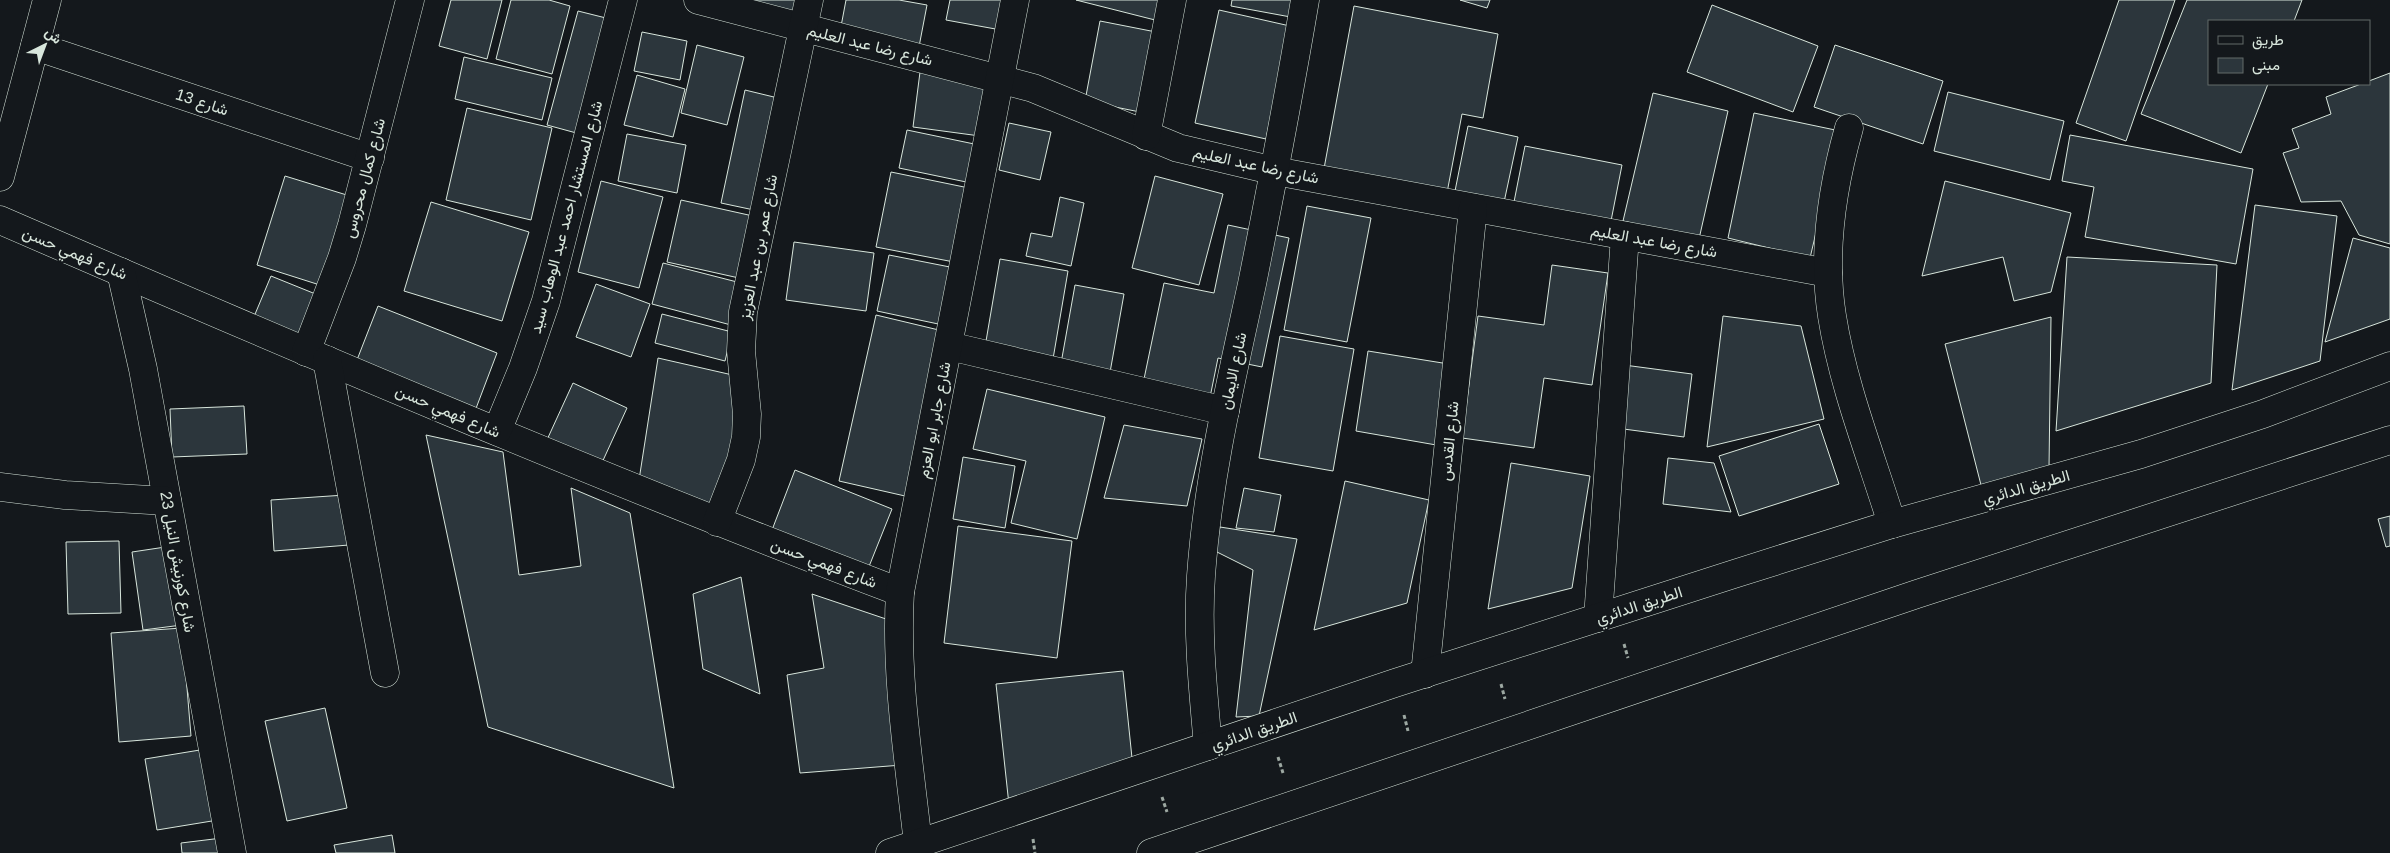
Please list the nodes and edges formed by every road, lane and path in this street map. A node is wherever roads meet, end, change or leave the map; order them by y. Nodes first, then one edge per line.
1 (47, 0) edge
2 (410, 0) edge
3 (623, 0) edge
4 (698, 0) edge
5 (810, 0) edge
6 (1015, 0) edge
7 (1172, 0) edge
8 (1305, 0) edge
9 (804, 28) junction
10 (35, 46) junction
11 (1001, 78) junction
12 (1849, 128) dead end
13 (1146, 136) junction
14 (370, 158) junction
15 (1275, 171) junction
16 (0, 177) edge
17 (1473, 208) junction
18 (0, 220) edge
19 (1625, 236) junction
20 (121, 272) junction
21 (1828, 273) junction
22 (949, 346) junction
23 (316, 356) junction
24 (2390, 366) edge
25 (1225, 411) junction
26 (497, 431) junction
27 (2390, 440) edge
28 (0, 487) edge
29 (167, 501) junction
30 (717, 522) junction
31 (1892, 524) junction
32 (900, 592) junction
33 (1607, 615) junction
34 (1491, 652) junction
35 (385, 673) dead end
36 (1425, 674) junction
37 (1395, 683) junction
38 (1636, 689) junction
39 (1268, 726) junction
40 (1514, 730) junction
41 (1208, 746) junction
42 (1416, 763) junction
43 (1152, 765) junction
44 (1294, 805) junction
45 (918, 844) junction
46 (1164, 849) edge
47 (232, 853) edge
48 (890, 853) edge

1 - 10 main road
2 - 14 main road, شارع كمال محروس
3 - 26 main road, شارع المستشار احمد عبد الوهاب سيد
4 - 9 main road, شارع رضا عبد العليم
5 - 9 main road, شارع عمر بن عبد العزيز
6 - 11 main road, شارع جابر ابو العزم
7 - 13 main road
8 - 15 main road, شارع الايمان
9 - 11 main road, شارع رضا عبد العليم
9 - 30 main road, شارع عمر بن عبد العزيز
10 - 14 main road, شارع 13
10 - 16 main road
11 - 13 main road, شارع رضا عبد العليم
11 - 22 main road, شارع جابر ابو العزم
12 - 21 main road
13 - 15 main road, شارع رضا عبد العليم
14 - 23 main road, شارع كمال محروس
15 - 17 main road, شارع رضا عبد العليم
15 - 25 main road, شارع الايمان
17 - 19 main road, شارع رضا عبد العليم
17 - 36 main road, شارع القدس
18 - 20 main road, شارع فهمي حسن
19 - 21 main road, شارع رضا عبد العليم
19 - 33 main road
20 - 23 main road, شارع فهمي حسن
20 - 29 main road, شارع كورنيش النيل 23
21 - 31 main road
22 - 25 main road
22 - 32 main road, شارع جابر ابو العزم
23 - 26 main road, شارع فهمي حسن
23 - 35 main road
24 - 31 main road, الطريق الدائري
25 - 41 main road, شارع الايمان
26 - 30 main road, شارع فهمي حسن
27 - 38 main road
28 - 29 main road
29 - 47 main road, شارع كورنيش النيل 23
30 - 32 main road, شارع فهمي حسن
31 - 33 main road, الطريق الدائري
32 - 45 main road, شارع جابر ابو العزم
33 - 34 main road, الطريق الدائري
33 - 38 path
34 - 36 main road, الطريق الدائري
34 - 40 path
36 - 37 main road, الطريق الدائري
37 - 39 main road, الطريق الدائري
37 - 42 path
38 - 40 main road
39 - 41 main road, الطريق الدائري
39 - 44 path
40 - 42 main road
41 - 43 main road, الطريق الدائري
42 - 44 main road
43 - 45 main road, الطريق الدائري
43 - 46 path
44 - 46 main road
45 - 48 main road, الطريق الدائري

